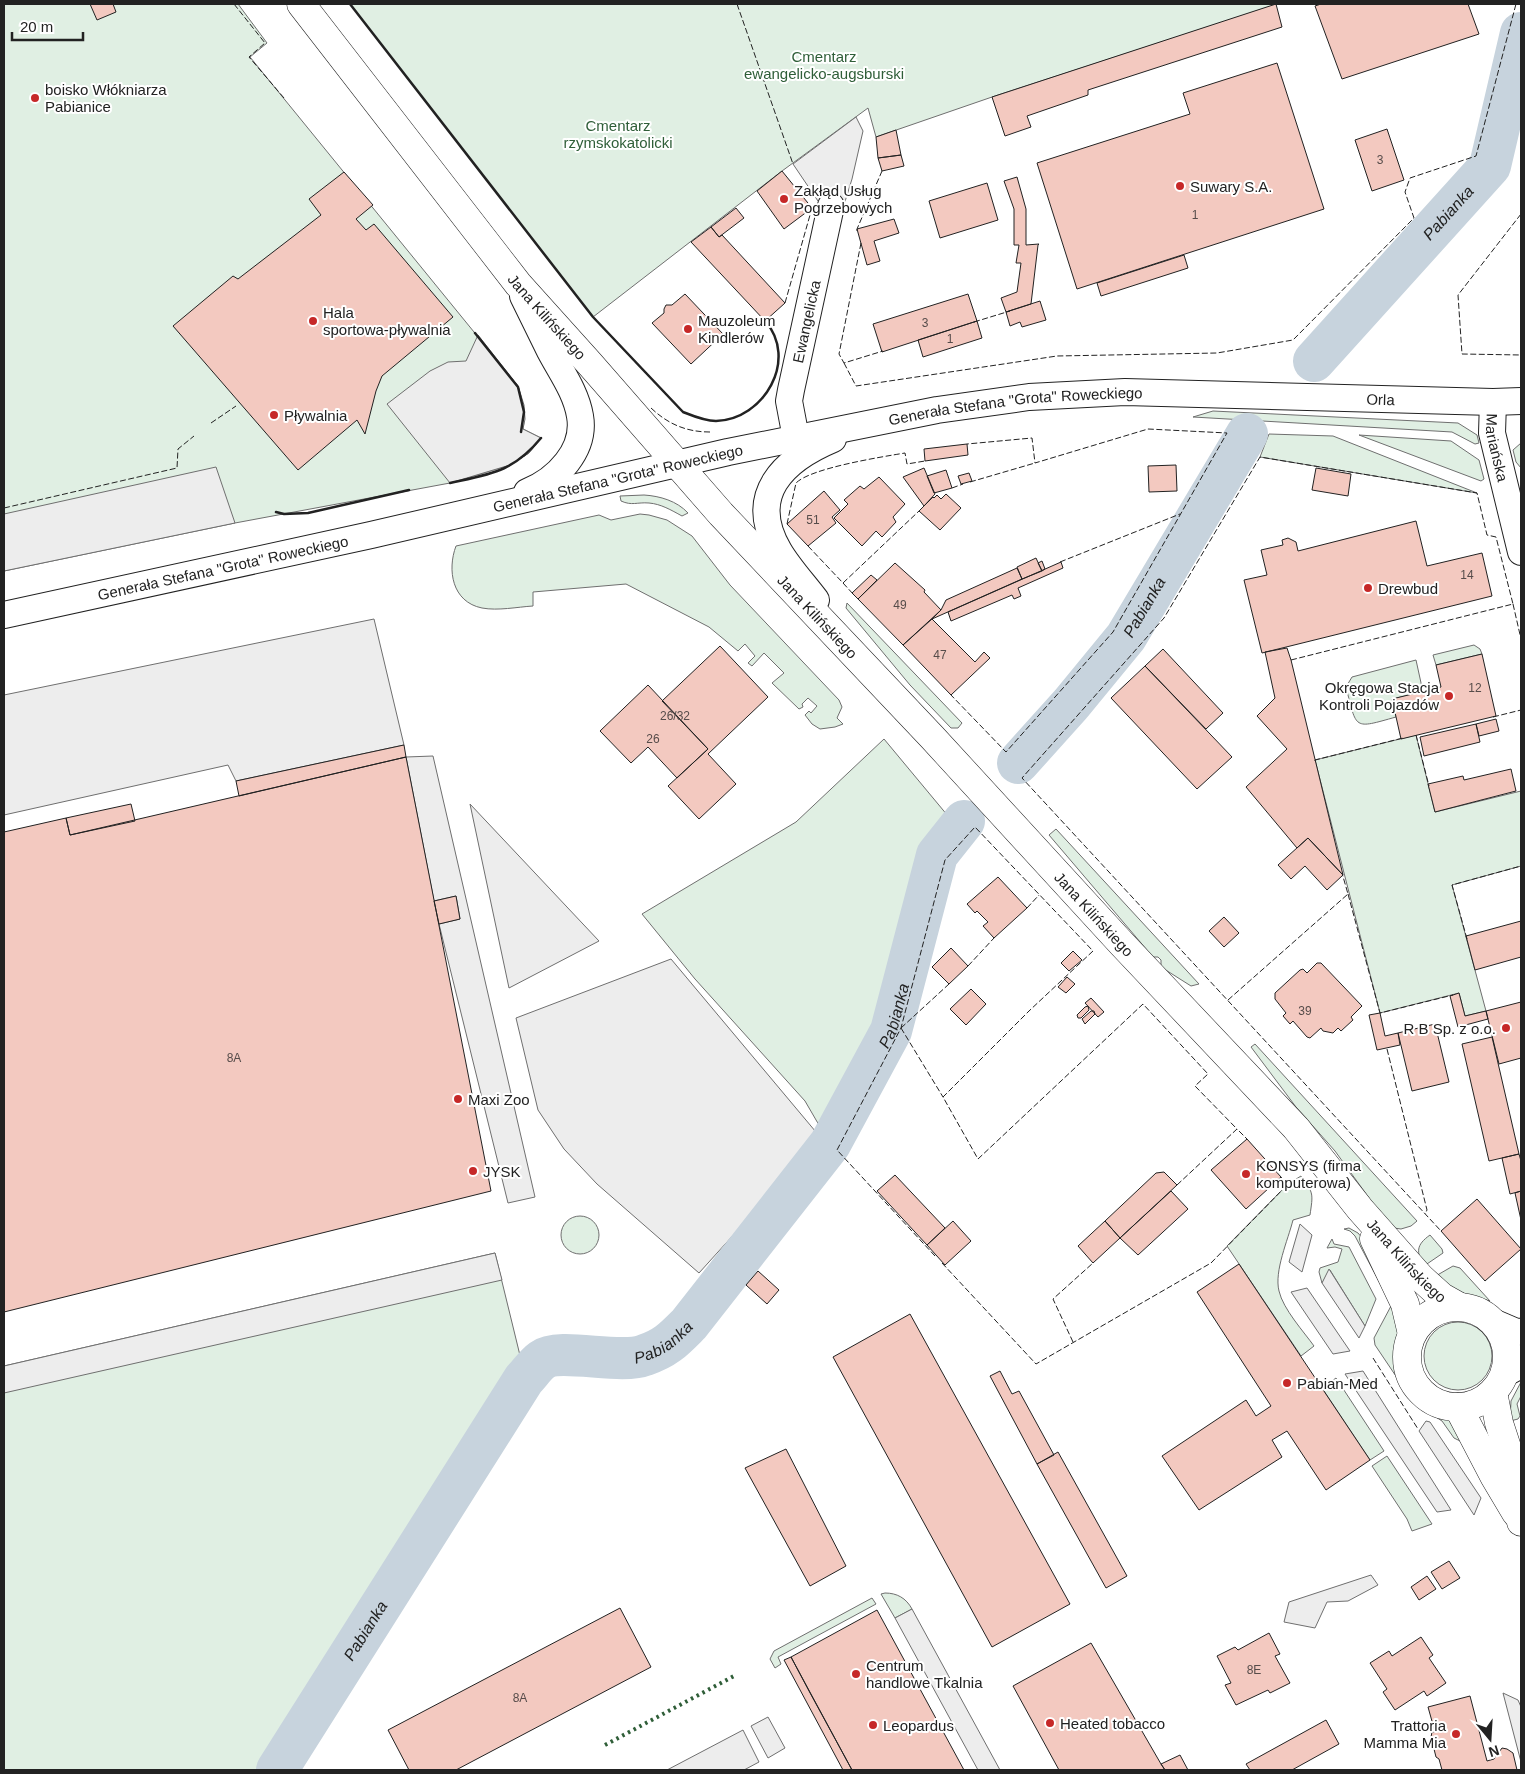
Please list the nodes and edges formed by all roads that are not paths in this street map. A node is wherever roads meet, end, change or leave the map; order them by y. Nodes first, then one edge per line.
1 (301, 4) edge
2 (832, 206) dead end
3 (518, 284) junction
4 (1239, 394) joint
5 (1521, 401) edge
6 (1493, 402) junction
7 (886, 420) junction
8 (796, 438) junction
9 (677, 464) junction
10 (1514, 487) edge
11 (485, 509) junction
12 (1521, 552) edge
13 (4, 615) edge
14 (874, 676) junction
15 (1360, 1209) junction
16 (1458, 1306) junction
17 (1493, 1322) junction
18 (1521, 1332) edge
19 (1412, 1334) junction
20 (1506, 1377) edge
21 (1458, 1407) junction
22 (1521, 1521) edge

1 - 3 main road, Jana Kilińskiego
2 - 8 street, Ewangelicka
3 - 9 main road, Jana Kilińskiego
3 - 11 street
4 - 6 street, Orla
4 - 7 street, Generała Stefana "Grota" Roweckiego
5 - 6 street, Orla
6 - 10 street, Mariańska
7 - 8 street, Generała Stefana "Grota" Roweckiego
7 - 14 street
8 - 9 street, Generała Stefana "Grota" Roweckiego
9 - 11 street, Generała Stefana "Grota" Roweckiego
9 - 14 main road, Jana Kilińskiego
10 - 12 street, Mariańska
11 - 13 street, Generała Stefana "Grota" Roweckiego
14 - 15 main road, Jana Kilińskiego
15 - 16 main road, Jana Kilińskiego
15 - 19 main road, Jana Kilińskiego
16 - 17 main road
16 - 19 main road
17 - 18 street
17 - 20 main road
19 - 21 main road
20 - 21 main road
20 - 22 main road
21 - 22 main road

